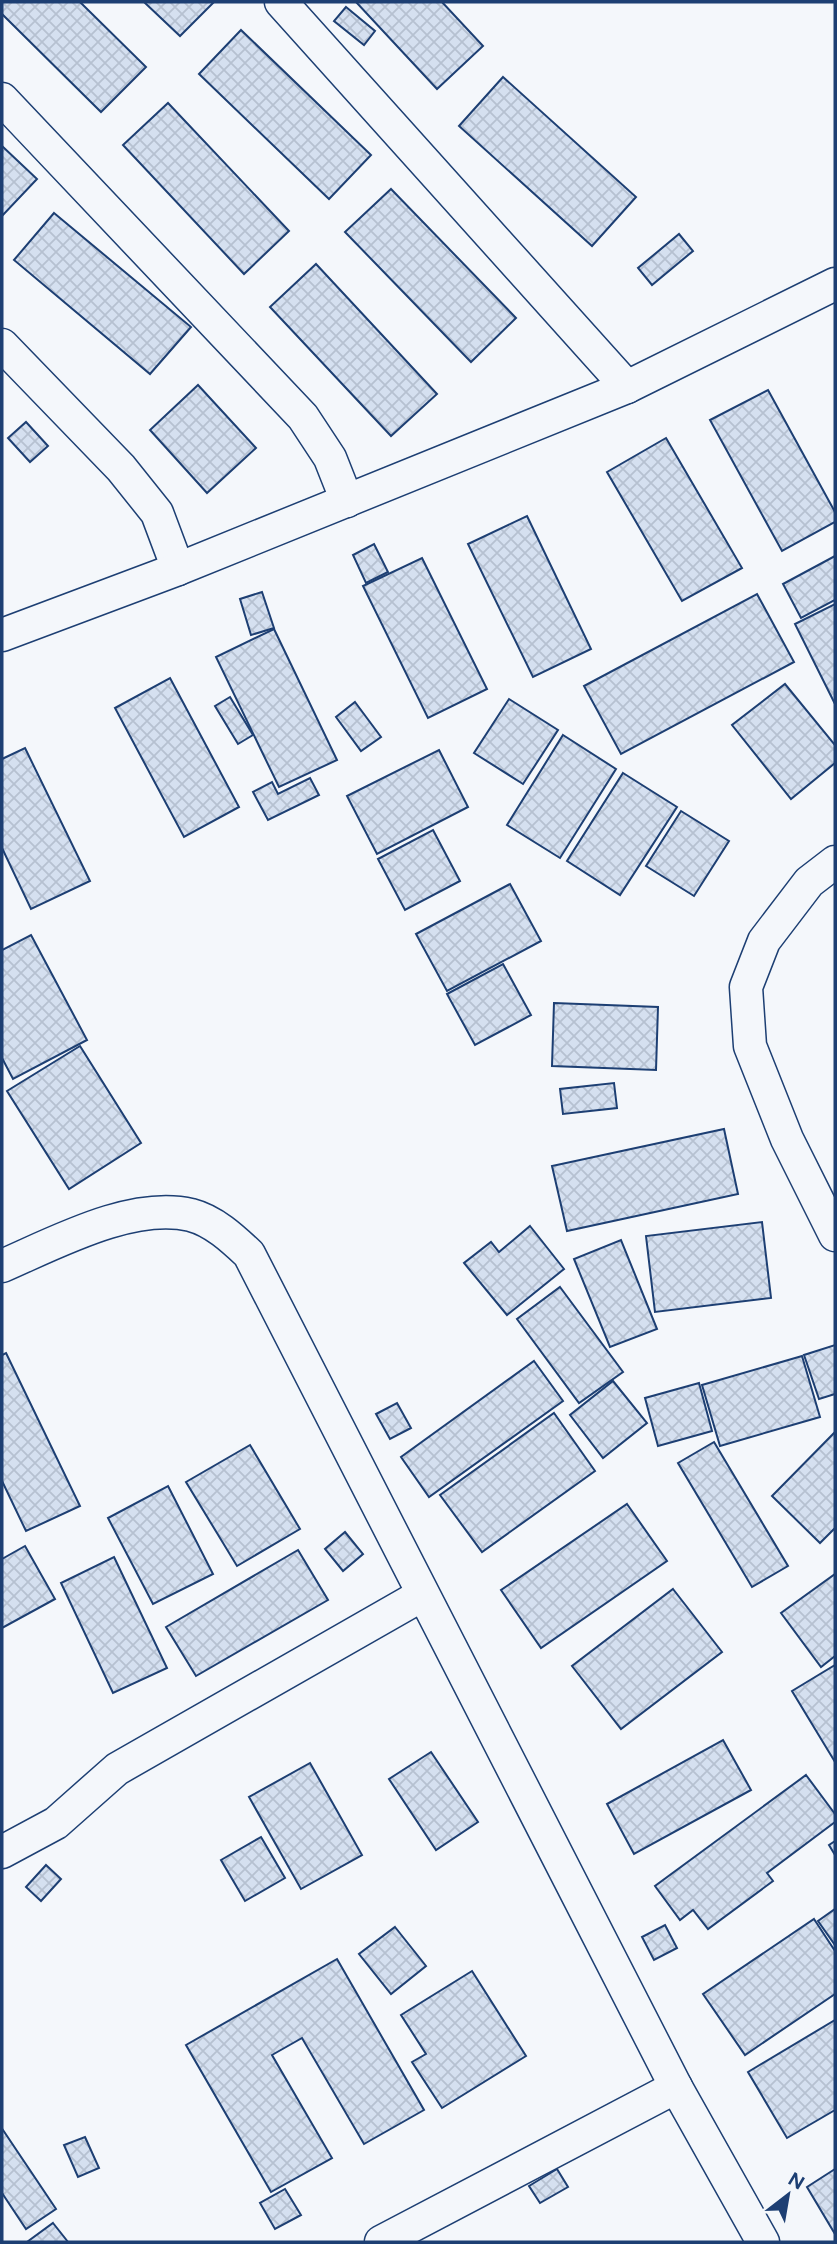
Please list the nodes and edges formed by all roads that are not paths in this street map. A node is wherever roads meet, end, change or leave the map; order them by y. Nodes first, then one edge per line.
1 (281, 2) edge
2 (2, 99) edge
3 (835, 284) edge
4 (2, 345) edge
5 (627, 387) junction
6 (347, 501) junction
7 (178, 569) junction
8 (2, 635) edge
9 (835, 862) edge
10 (835, 1235) edge
11 (2, 1266) edge
12 (422, 1595) junction
13 (2, 1852) edge
14 (676, 2087) junction
15 (381, 2242) edge
16 (763, 2242) edge

1 - 5 street
2 - 6 street
3 - 5 street
4 - 7 street
5 - 6 street
6 - 7 street
7 - 8 street
9 - 10 street
11 - 12 street
12 - 13 street
12 - 14 street
14 - 15 street
14 - 16 street

